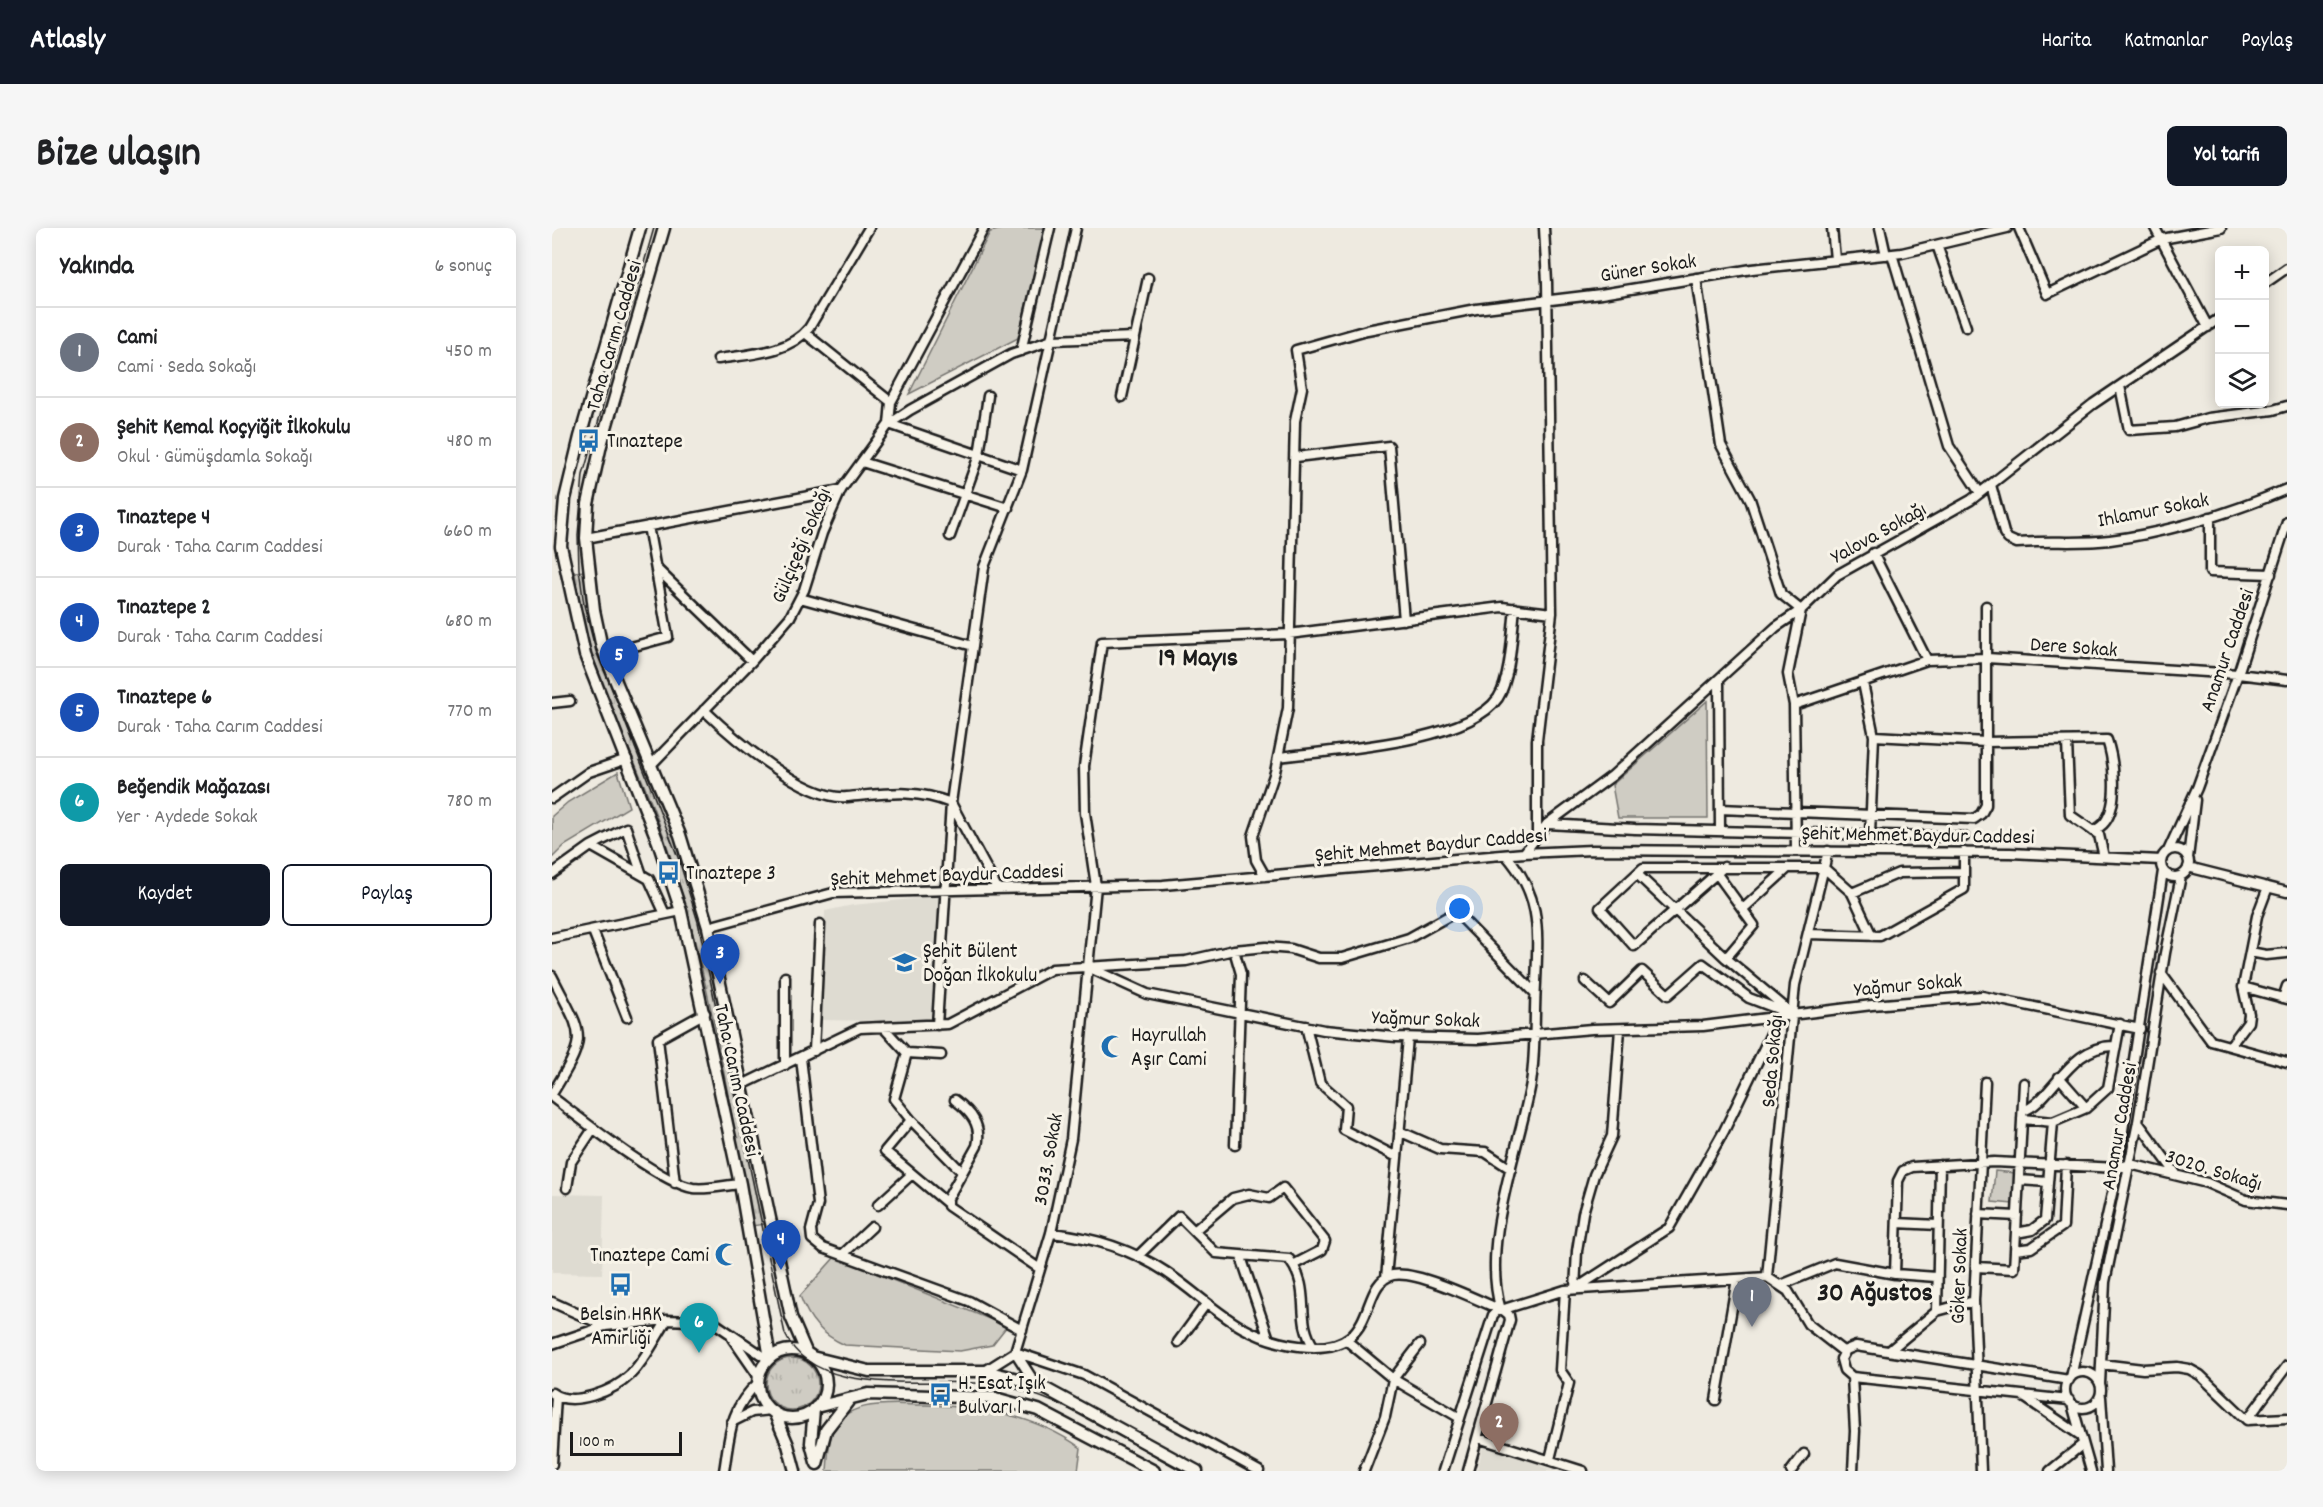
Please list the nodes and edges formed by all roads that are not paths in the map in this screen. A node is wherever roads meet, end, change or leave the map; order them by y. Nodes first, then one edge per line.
1 (640, 228) edge
2 (664, 228) edge
3 (869, 228) edge
4 (984, 228) edge
5 (1050, 228) edge
6 (1077, 228) edge
7 (1544, 228) edge
8 (1832, 228) edge
9 (1880, 228) edge
10 (2007, 228) edge
11 (2019, 228) edge
12 (2155, 228) edge
13 (2221, 228) edge
14 (2162, 239) junction
15 (1936, 245) junction
16 (1889, 255) junction
17 (1835, 260) junction
18 (2287, 268) edge
19 (1148, 278) dead end
20 (1696, 278) junction
21 (2269, 281) edge
22 (1547, 300) junction
23 (2215, 322) edge
24 (1966, 327) dead end
25 (2208, 327) junction
26 (805, 333) junction
27 (1135, 337) junction
28 (1052, 340) junction
29 (1021, 351) junction
30 (718, 359) dead end
31 (2120, 386) junction
32 (988, 396) dead end
33 (1122, 397) dead end
34 (891, 402) junction
35 (2287, 406) edge
36 (889, 424) junction
37 (979, 455) junction
38 (1296, 457) junction
39 (862, 462) junction
40 (1022, 470) junction
41 (1992, 485) junction
42 (2287, 489) edge
43 (841, 490) junction
44 (1980, 493) junction
45 (964, 496) junction
46 (1008, 508) junction
47 (2210, 518) junction
48 (2287, 522) edge
49 (648, 526) junction
50 (950, 536) dead end
51 (586, 538) junction
52 (556, 546) edge
53 (1873, 553) junction
54 (656, 569) junction
55 (2271, 574) junction
56 (800, 598) junction
57 (1986, 606) dead end
58 (1515, 608) junction
59 (1801, 610) junction
60 (1552, 613) junction
61 (1404, 620) junction
62 (1289, 634) junction
63 (973, 646) junction
64 (605, 654) junction
65 (1987, 658) junction
66 (1927, 660) junction
67 (752, 661) junction
68 (2238, 674) junction
69 (2287, 680) edge
70 (1719, 681) junction
71 (1863, 683) junction
72 (570, 701) dead end
73 (552, 703) edge
74 (1794, 705) junction
75 (704, 710) junction
76 (1874, 736) junction
77 (1986, 742) junction
78 (2067, 742) junction
79 (1279, 757) junction
80 (627, 759) junction
81 (652, 764) junction
82 (2197, 788) junction
83 (552, 798) edge
84 (951, 802) junction
85 (1720, 809) junction
86 (1795, 812) junction
87 (1871, 815) junction
88 (1547, 824) junction
89 (1720, 830) junction
90 (2093, 831) junction
91 (1796, 832) junction
92 (1870, 834) junction
93 (1537, 835) junction
94 (1964, 837) dead end
95 (591, 846) junction
96 (1796, 851) junction
97 (1828, 851) junction
98 (2168, 851) junction
99 (1964, 852) junction
100 (1524, 853) junction
101 (1506, 855) junction
102 (2104, 856) junction
103 (2161, 860) junction
104 (2188, 863) junction
105 (1724, 867) junction
106 (1788, 868) junction
107 (1824, 868) junction
108 (2163, 871) junction
109 (1964, 872) junction
110 (552, 874) edge
111 (1637, 874) junction
112 (1717, 874) junction
113 (642, 875) junction
114 (1265, 876) junction
115 (2181, 876) junction
116 (1096, 886) junction
117 (2268, 887) junction
118 (997, 888) junction
119 (947, 889) junction
120 (2287, 892) edge
121 (1852, 893) junction
122 (1743, 909) junction
123 (1677, 910) junction
124 (681, 911) junction
125 (665, 914) junction
126 (820, 924) dead end
127 (708, 927) junction
128 (593, 931) junction
129 (1808, 934) junction
130 (1872, 936) junction
131 (552, 938) edge
132 (1234, 950) junction
133 (2250, 952) junction
134 (2287, 953) edge
135 (1726, 958) junction
136 (1090, 968) junction
137 (2161, 973) junction
138 (552, 976) edge
139 (785, 977) dead end
140 (1585, 981) dead end
141 (2287, 986) edge
142 (2243, 987) junction
143 (1535, 993) junction
144 (2285, 998) edge
145 (705, 1013) junction
146 (1238, 1013) junction
147 (1793, 1014) junction
148 (627, 1017) dead end
149 (1779, 1017) junction
150 (2120, 1024) junction
151 (937, 1025) junction
152 (1306, 1026) junction
153 (883, 1027) junction
154 (1620, 1029) junction
155 (2140, 1029) junction
156 (1533, 1036) junction
157 (1408, 1038) junction
158 (2116, 1046) junction
159 (2230, 1046) junction
160 (814, 1051) junction
161 (907, 1053) junction
162 (940, 1055) dead end
163 (801, 1058) junction
164 (2287, 1062) edge
165 (784, 1065) junction
166 (2059, 1077) junction
167 (1985, 1082) dead end
168 (2024, 1083) dead end
169 (742, 1086) junction
170 (552, 1096) edge
171 (955, 1100) dead end
172 (2086, 1108) junction
173 (2022, 1115) junction
174 (910, 1120) junction
175 (2053, 1122) junction
176 (2138, 1122) junction
177 (593, 1129) junction
178 (1399, 1131) junction
179 (1235, 1145) dead end
180 (1397, 1157) junction
181 (1981, 1162) junction
182 (2020, 1163) junction
183 (2049, 1164) junction
184 (2130, 1164) junction
185 (1940, 1165) junction
186 (2066, 1165) junction
187 (1511, 1168) junction
188 (2118, 1168) junction
189 (962, 1172) junction
190 (912, 1174) junction
191 (2177, 1175) junction
192 (2019, 1180) junction
193 (2048, 1182) junction
194 (675, 1183) junction
195 (740, 1184) junction
196 (567, 1188) dead end
197 (947, 1203) junction
198 (878, 1205) dead end
199 (2287, 1205) edge
200 (1978, 1214) junction
201 (2017, 1216) junction
202 (1897, 1223) junction
203 (1938, 1226) junction
204 (872, 1227) dead end
205 (1194, 1231) junction
206 (1051, 1233) junction
207 (2016, 1233) junction
208 (2015, 1250) junction
209 (842, 1255) junction
210 (1138, 1256) junction
211 (1241, 1257) junction
212 (1293, 1265) junction
213 (1976, 1267) junction
214 (1040, 1269) junction
215 (1895, 1274) junction
216 (1767, 1277) junction
217 (1936, 1277) junction
218 (1386, 1278) junction
219 (1737, 1279) junction
220 (1781, 1285) junction
221 (1575, 1289) junction
222 (1565, 1290) junction
223 (1974, 1301) junction
224 (552, 1302) edge
225 (1206, 1304) junction
226 (1501, 1310) junction
227 (1937, 1311) junction
228 (667, 1320) junction
229 (713, 1322) junction
230 (605, 1326) junction
231 (1022, 1330) junction
232 (1269, 1339) junction
233 (1346, 1340) junction
234 (1178, 1342) dead end
235 (552, 1344) edge
236 (1420, 1344) dead end
237 (1314, 1347) junction
238 (1889, 1351) junction
239 (1015, 1352) junction
240 (1844, 1352) junction
241 (810, 1355) junction
242 (769, 1359) junction
243 (2102, 1364) junction
244 (1975, 1365) junction
245 (2287, 1366) edge
246 (986, 1371) junction
247 (1852, 1377) junction
248 (2070, 1378) junction
249 (1393, 1379) junction
250 (759, 1380) junction
251 (1035, 1383) junction
252 (2100, 1389) junction
253 (1976, 1390) junction
254 (554, 1394) edge
255 (2021, 1395) junction
256 (850, 1399) junction
257 (1716, 1400) dead end
258 (2070, 1402) junction
259 (815, 1408) junction
260 (773, 1411) junction
261 (1460, 1418) junction
262 (2287, 1418) edge
263 (2247, 1420) junction
264 (732, 1422) junction
265 (1478, 1438) junction
266 (2082, 1439) junction
267 (1804, 1454) dead end
268 (1550, 1459) junction
269 (552, 1464) edge
270 (817, 1468) edge
271 (724, 1471) edge
272 (795, 1471) edge
273 (1154, 1471) edge
274 (1197, 1471) edge
275 (1259, 1471) edge
276 (1364, 1471) edge
277 (1443, 1471) edge
278 (1468, 1471) edge
279 (1583, 1471) edge
280 (1791, 1471) edge
281 (1853, 1471) edge
282 (1981, 1471) edge
283 (2050, 1471) edge
284 (2091, 1471) edge
285 (2106, 1471) edge

1 - 52 main road, Taha Carım Caddesi
2 - 51 main road, Taha Carım Caddesi
3 - 26 street
4 - 34 street
5 - 29 street
6 - 28 street
7 - 22 street
8 - 17 street
9 - 16 street
10 - 15 street, Güner Sokak
11 - 14 street
12 - 14 street
13 - 14 street
14 - 25 street
15 - 16 street, Güner Sokak
15 - 24 street
16 - 17 street, Güner Sokak
16 - 44 street
17 - 20 street, Güner Sokak
18 - 21 street
19 - 27 street
20 - 22 street, Güner Sokak
20 - 59 street
22 - 38 street, Güner Sokak
22 - 60 street
23 - 25 street, Yalova Sokağı
25 - 31 street, Yalova Sokağı
26 - 30 street
26 - 34 street
27 - 28 street, Gülçiçeği Sokağı
27 - 33 street
28 - 29 street, Gülçiçeği Sokağı
28 - 40 street
29 - 36 street, Gülçiçeği Sokağı
31 - 35 street
31 - 41 street, Yalova Sokağı
32 - 37 street
34 - 36 street
36 - 37 street
36 - 39 street, Gülçiçeği Sokağı
37 - 40 street
37 - 45 street
38 - 61 street
38 - 62 street
39 - 43 street, Gülçiçeği Sokağı
39 - 45 street
40 - 46 street
41 - 44 street, Yalova Sokağı
41 - 47 street, Ihlamur Sokak
42 - 47 street, Ihlamur Sokak
43 - 49 street
43 - 56 street, Gülçiçeği Sokağı
44 - 53 street, Yalova Sokağı
45 - 46 street
45 - 50 street
46 - 63 street
47 - 55 street
48 - 55 street, Anamur Caddesi
49 - 51 street
49 - 54 street
51 - 64 main road, Taha Carım Caddesi
52 - 80 main road, Taha Carım Caddesi
53 - 59 street, Yalova Sokağı
53 - 66 street
54 - 64 street
54 - 67 street
55 - 68 street, Anamur Caddesi
56 - 63 street
56 - 67 street, Gülçiçeği Sokağı
57 - 65 street
58 - 60 street
58 - 61 street
58 - 79 street
59 - 70 street, Yalova Sokağı
59 - 74 street
60 - 93 street
61 - 62 street
62 - 79 street
62 - 116 street, 3033. Sokak
63 - 84 street
64 - 81 main road, Taha Carım Caddesi
65 - 66 street, Dere Sokak
65 - 68 street, Dere Sokak
65 - 77 street
66 - 71 street, Dere Sokak
67 - 75 street, Gülçiçeği Sokağı
68 - 69 street, Dere Sokak
68 - 82 street, Anamur Caddesi
70 - 85 street
70 - 88 street, Yalova Sokağı
71 - 74 street, Dere Sokak
71 - 76 street
72 - 73 street
74 - 86 street
75 - 81 street, Gülçiçeği Sokağı
75 - 84 street
76 - 77 street
76 - 87 street
77 - 78 street
77 - 87 street
78 - 90 street
78 - 90 street
79 - 114 street
80 - 83 street
80 - 124 main road, Taha Carım Caddesi
81 - 127 main road, Taha Carım Caddesi
82 - 98 street
82 - 104 street
84 - 118 street
84 - 119 street
85 - 86 street
85 - 89 street
86 - 87 street
86 - 91 street
87 - 92 street
88 - 89 street
88 - 93 street, Yalova Sokağı
89 - 91 street
90 - 102 street
91 - 92 street
91 - 96 street
92 - 94 street
93 - 100 street, Yalova Sokağı
95 - 110 street
95 - 113 street
95 - 113 street
96 - 97 street, Şehit Mehmet Baydur Caddesi
96 - 100 street, Şehit Mehmet Baydur Caddesi
97 - 99 street, Şehit Mehmet Baydur Caddesi
97 - 107 street, Seda Sokağı
98 - 103 street
98 - 104 street
99 - 102 street, Şehit Mehmet Baydur Caddesi
99 - 109 street
100 - 101 street, Şehit Mehmet Baydur Caddesi
101 - 114 street, Şehit Mehmet Baydur Caddesi
101 - 143 street
102 - 103 street, Şehit Mehmet Baydur Caddesi
103 - 108 street
104 - 115 street
104 - 117 street
105 - 106 street
105 - 111 street
105 - 112 street
106 - 107 street
106 - 122 street
107 - 121 street
107 - 129 street, Seda Sokağı
108 - 115 street
108 - 155 street, Anamur Caddesi
109 - 121 street
109 - 130 street
111 - 123 street
111 - 123 street
112 - 122 street
112 - 123 street
113 - 125 street
114 - 116 street, Şehit Mehmet Baydur Caddesi
115 - 137 street, Anamur Caddesi
116 - 118 street, Şehit Mehmet Baydur Caddesi
116 - 136 street, 3033. Sokak
117 - 120 street
117 - 133 street
118 - 119 street, Şehit Mehmet Baydur Caddesi
119 - 127 street, Şehit Mehmet Baydur Caddesi
119 - 151 street
121 - 130 street
122 - 135 street
123 - 135 street
124 - 125 street
124 - 145 main road, Taha Carım Caddesi
125 - 128 street
126 - 160 street
127 - 169 main road, Taha Carım Caddesi
128 - 131 street
128 - 148 street
129 - 130 street
129 - 147 street, Seda Sokağı
132 - 136 street
132 - 143 street
132 - 146 street
133 - 134 street
133 - 142 street
135 - 147 street
136 - 146 street, Yağmur Sokak
136 - 151 street, Yağmur Sokak
136 - 206 street, 3033. Sokak
137 - 159 street
137 - 176 street, Anamur Caddesi
138 - 170 street
139 - 165 street
140 - 147 street
141 - 144 street
142 - 144 street
142 - 159 street
143 - 156 street
145 - 194 street
145 - 195 main road, Taha Carım Caddesi
146 - 152 street, Yağmur Sokak
146 - 179 street
147 - 149 street, Yağmur Sokak
147 - 150 street, Yağmur Sokak
147 - 216 street, Seda Sokağı
149 - 154 street, Yağmur Sokak
149 - 221 street
150 - 155 street, Yağmur Sokak
150 - 158 street
151 - 153 street, Yağmur Sokak
152 - 157 street, Yağmur Sokak
152 - 180 street
153 - 160 street, Yağmur Sokak
153 - 161 street
154 - 156 street, Yağmur Sokak
154 - 221 street
155 - 188 street, Anamur Caddesi
156 - 157 street, Yağmur Sokak
156 - 187 street
157 - 178 street
158 - 166 street
158 - 172 street
159 - 164 street
160 - 163 street, Yağmur Sokak
161 - 162 street
161 - 174 street
163 - 165 street, Yağmur Sokak
163 - 209 street
165 - 169 street, Yağmur Sokak
166 - 172 street
166 - 173 street
167 - 181 street, Göker Sokak
168 - 173 street
169 - 241 main road, Taha Carım Caddesi
170 - 177 street
171 - 189 street
172 - 175 street
173 - 175 street
173 - 182 street
174 - 189 street
174 - 190 street
175 - 183 street
176 - 184 street, Anamur Caddesi
176 - 191 street
177 - 194 street
177 - 196 street
178 - 180 street
178 - 187 street
180 - 218 street
181 - 182 street
181 - 185 street
181 - 200 street, Göker Sokak
182 - 183 street
182 - 192 street
183 - 186 street
183 - 193 street
184 - 188 street
184 - 191 street, 3020. Sokağı
184 - 243 street, Anamur Caddesi
185 - 202 street
185 - 203 street
186 - 188 street
186 - 208 street
187 - 226 street
188 - 248 street, Anamur Caddesi
189 - 197 street
190 - 197 street
190 - 198 street
191 - 199 street, 3020. Sokağı
192 - 193 street
192 - 201 street
193 - 207 street
194 - 195 street
195 - 242 main road, Taha Carım Caddesi
197 - 214 street
200 - 201 street
200 - 213 street, Göker Sokak
201 - 207 street
202 - 203 street
202 - 215 street
203 - 217 street
204 - 209 street
205 - 210 street
205 - 211 street
205 - 212 street
206 - 210 street
206 - 214 street, 3033. Sokak
207 - 208 street
208 - 213 street
209 - 231 street
210 - 225 street
211 - 212 street
211 - 232 street
212 - 237 street
213 - 223 street, Göker Sokak
214 - 231 street, 3033. Sokak
215 - 217 street
215 - 220 street
216 - 219 street
216 - 220 street
217 - 227 street
218 - 226 street
218 - 233 street
219 - 221 street
219 - 257 street
220 - 240 street
221 - 222 street
222 - 226 street
222 - 268 street
223 - 227 street
223 - 244 street, Göker Sokak
224 - 230 street
225 - 232 street
225 - 234 street
226 - 261 street
226 - 265 street
227 - 238 street
228 - 229 street
228 - 230 street
228 - 254 street
229 - 242 street
229 - 250 street
230 - 235 street
231 - 239 street, 3033. Sokak
232 - 237 street
233 - 237 street
233 - 249 street
236 - 249 street
238 - 240 street
238 - 244 street
239 - 246 street
239 - 251 street
239 - 275 street
240 - 247 street
241 - 242 main road
241 - 246 main road
241 - 259 main road
242 - 250 main road
243 - 252 street, Anamur Caddesi
243 - 263 street
244 - 248 street
244 - 253 street, Göker Sokak
245 - 263 street
246 - 251 main road
247 - 253 street
247 - 281 street
248 - 252 street
248 - 258 street
249 - 261 street
249 - 276 street
250 - 260 main road
250 - 264 street
251 - 274 main road
252 - 258 street
252 - 285 street, Anamur Caddesi
253 - 255 street
253 - 282 street, Göker Sokak
254 - 269 street
255 - 258 street
255 - 266 street
256 - 259 main road
256 - 270 main road
256 - 273 main road
258 - 266 street
259 - 260 main road
259 - 270 main road
260 - 264 street
260 - 272 main road
261 - 277 street
262 - 263 street
264 - 271 street
265 - 268 street
265 - 278 street
266 - 283 street
266 - 284 street
267 - 280 street
268 - 279 street

